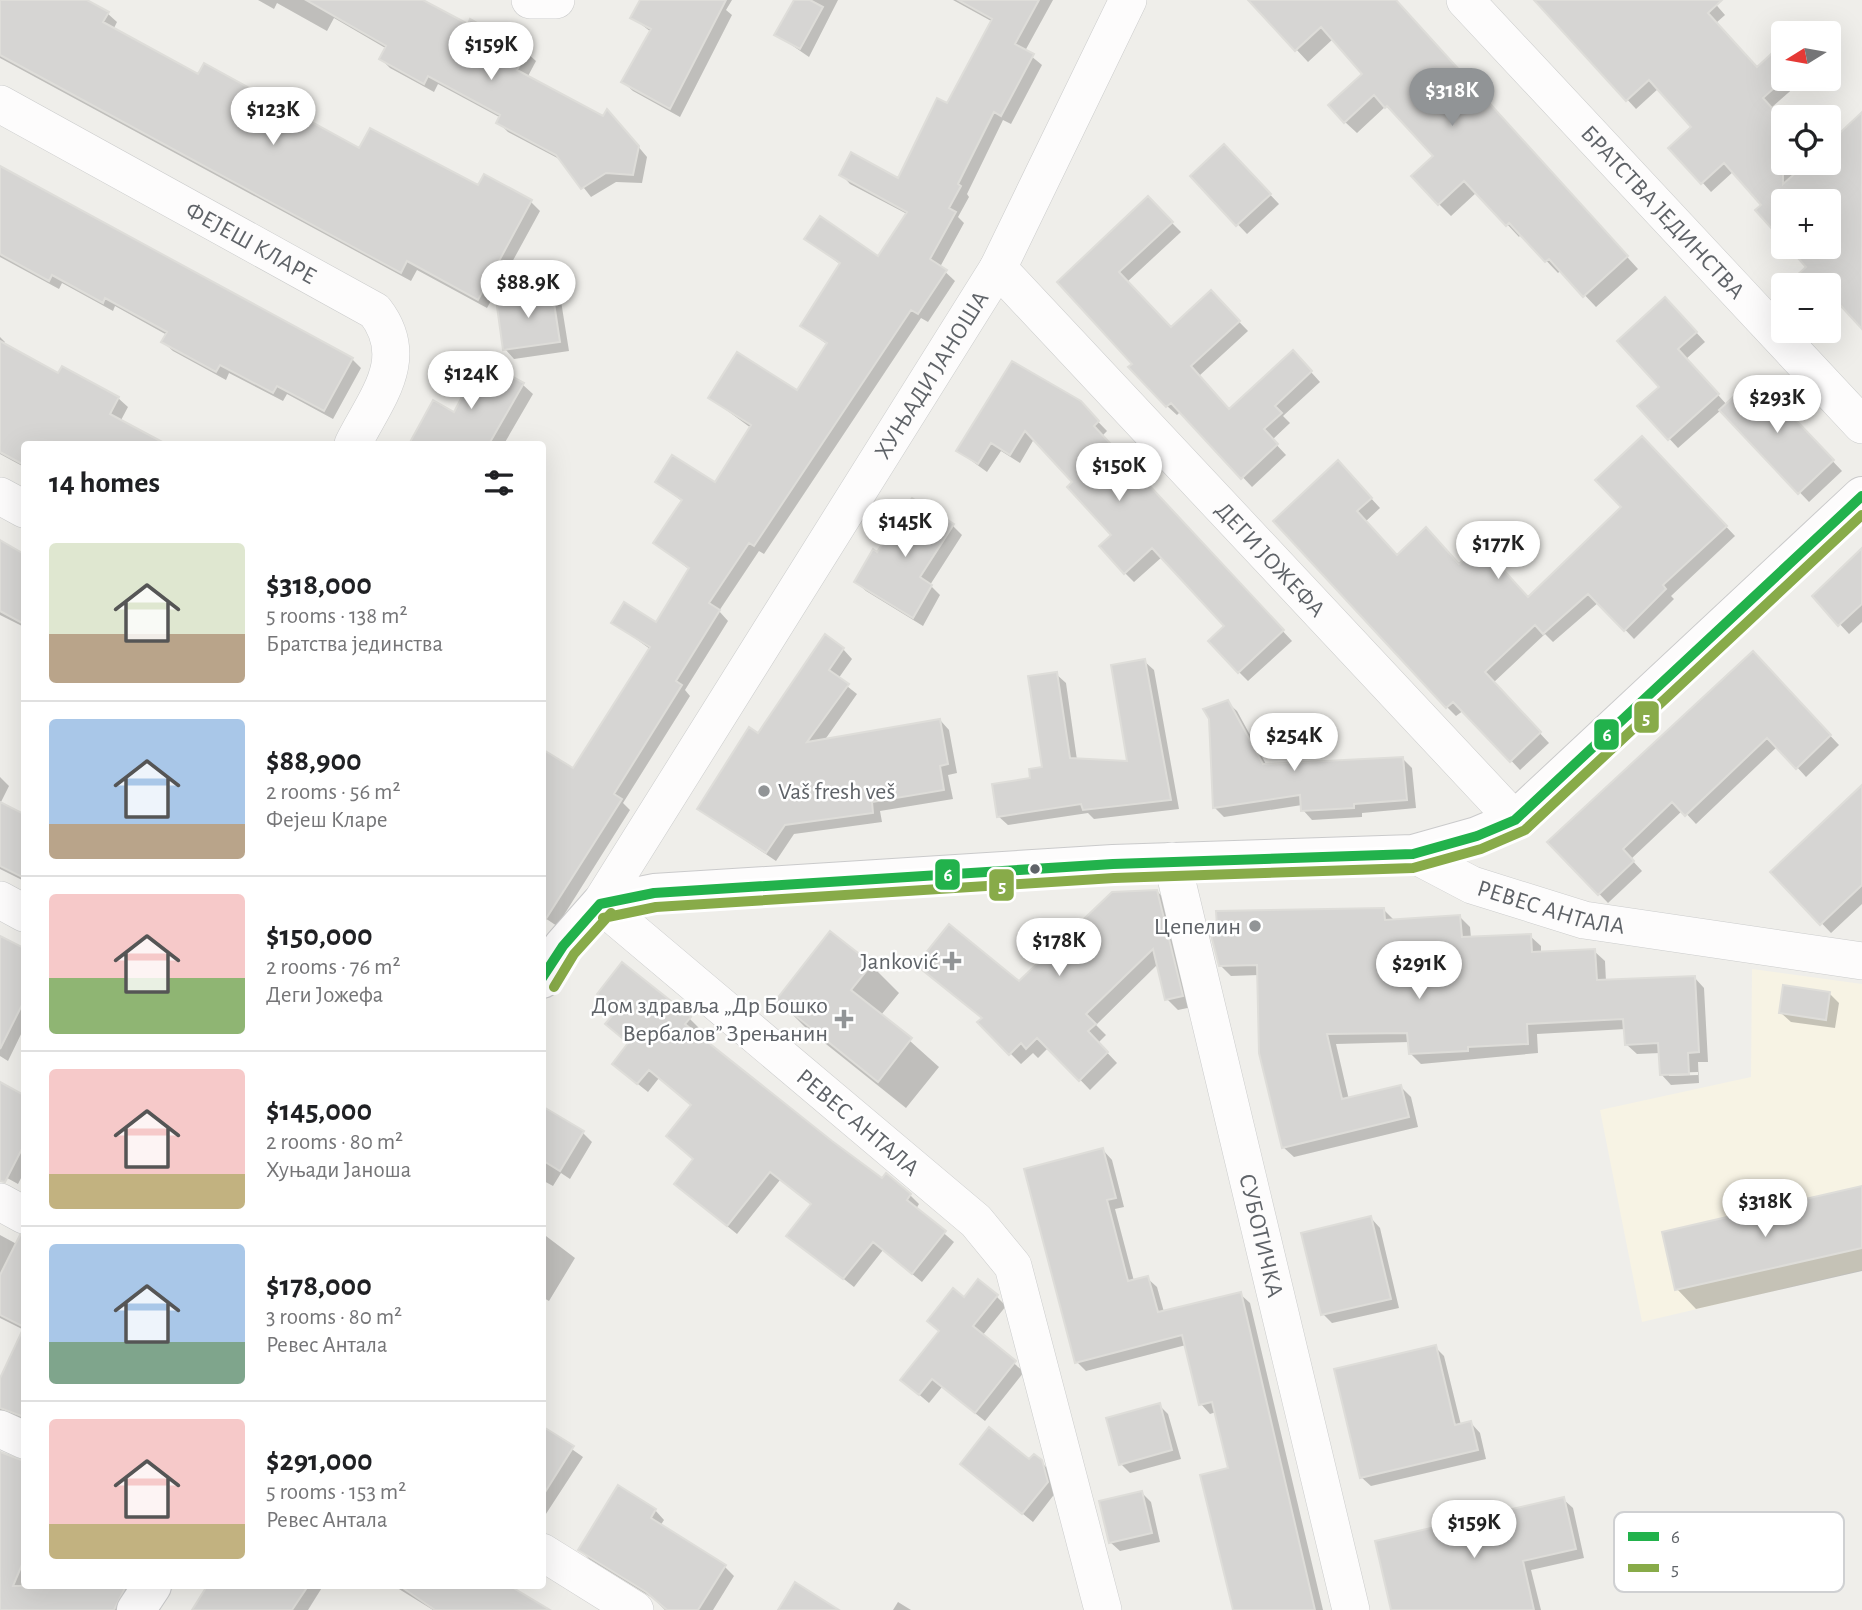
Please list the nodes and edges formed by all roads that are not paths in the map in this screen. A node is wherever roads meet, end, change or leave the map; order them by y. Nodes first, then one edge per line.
1 (530, 0) edge
2 (556, 0) edge
3 (1128, 0) edge
4 (1465, 0) edge
5 (0, 104) edge
6 (998, 268) junction
7 (1862, 425) edge
8 (354, 441) edge
9 (0, 496) edge
10 (1862, 496) edge
11 (21, 507) edge
12 (1515, 820) junction
13 (1413, 854) junction
14 (1172, 861) junction
15 (0, 900) edge
16 (600, 904) junction
17 (21, 911) edge
18 (1862, 961) edge
19 (546, 973) edge
20 (0, 1202) edge
21 (21, 1213) edge
22 (0, 1429) edge
23 (21, 1439) edge
24 (546, 1554) edge
25 (150, 1589) edge
26 (136, 1610) edge
27 (635, 1610) edge
28 (1103, 1610) edge
29 (1351, 1610) edge

1 - 2 street
3 - 6 street, ХУЊАДИ ЈАНОША
4 - 7 street, БРАТСТВА ЈЕДИНСТВА
5 - 8 street, ФЕЈЕШ КЛАРЕ
6 - 12 street, ДЕГИ ЈОЖЕФА
6 - 16 street, ХУЊАДИ ЈАНОША
9 - 11 street
10 - 12 street
12 - 13 street
13 - 14 street, РЕВЕС АНТАЛА
13 - 18 street, РЕВЕС АНТАЛА
14 - 16 street, РЕВЕС АНТАЛА
14 - 29 street, СУБОТИЧКА
15 - 17 street
16 - 19 street, ХУЊАДИ ЈАНОША
16 - 28 street, РЕВЕС АНТАЛА
20 - 21 street
22 - 23 street
24 - 27 street
25 - 26 street

